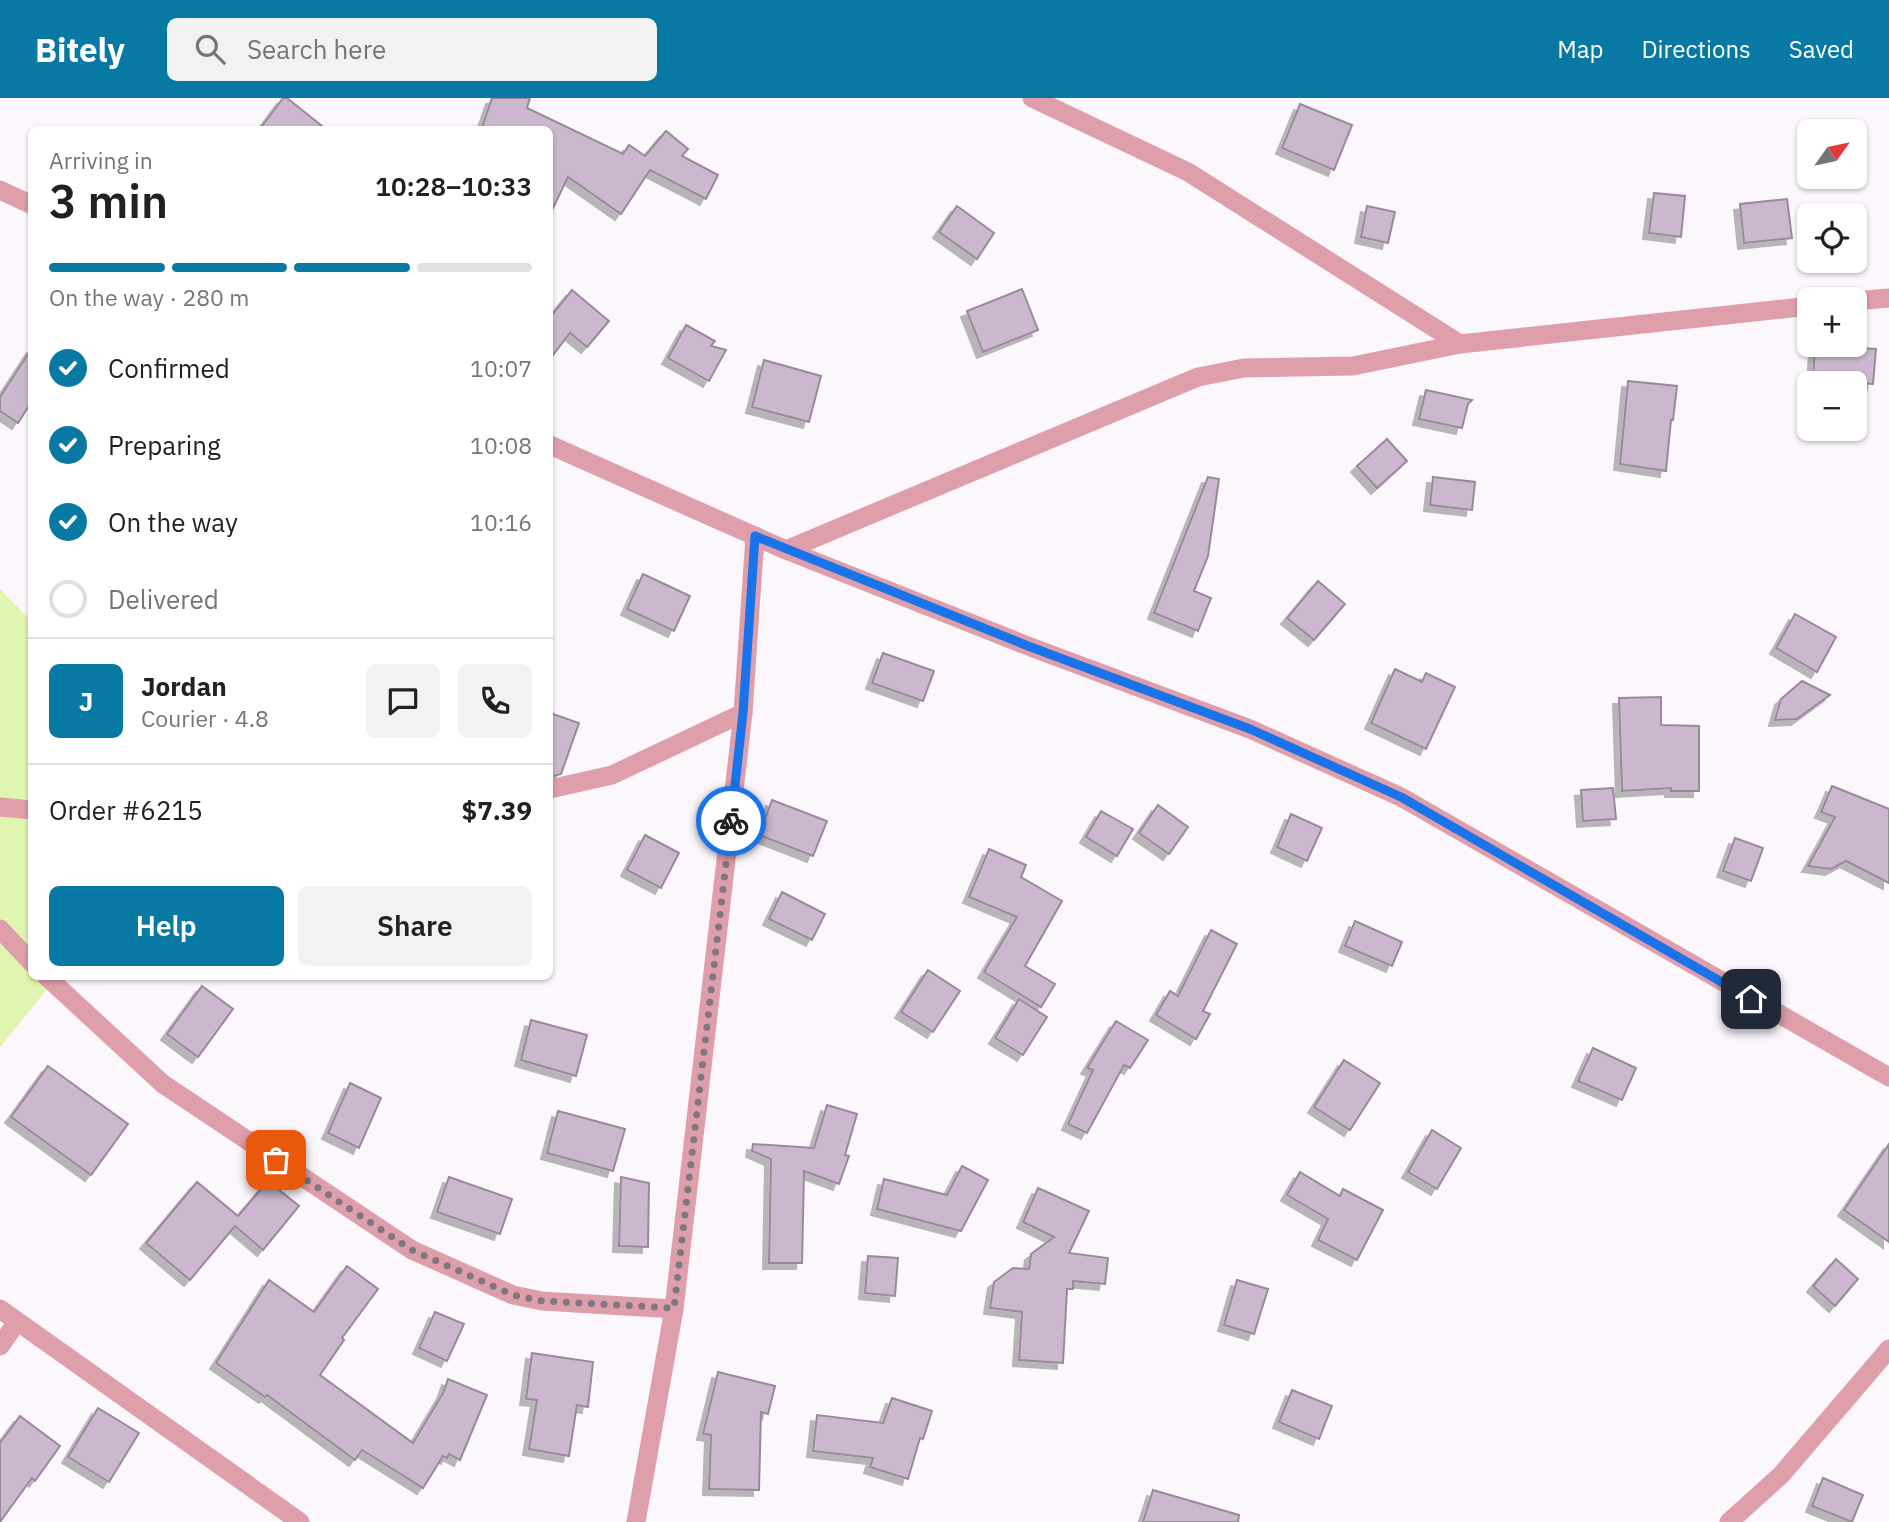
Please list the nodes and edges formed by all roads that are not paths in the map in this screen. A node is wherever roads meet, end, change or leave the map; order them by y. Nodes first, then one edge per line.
1 (1032, 98) edge
2 (0, 190) edge
3 (28, 203) edge
4 (1889, 298) edge
5 (1867, 300) edge
6 (1797, 307) edge
7 (1460, 344) junction
8 (553, 446) edge
9 (755, 536) junction
10 (786, 550) junction
11 (743, 713) junction
12 (553, 788) edge
13 (0, 807) edge
14 (28, 810) edge
15 (0, 929) edge
16 (28, 959) edge
17 (50, 980) edge
18 (1889, 1077) edge
19 (674, 1308) junction
20 (0, 1309) edge
21 (17, 1322) junction
22 (0, 1346) edge
23 (1889, 1349) edge
24 (300, 1522) edge
25 (636, 1522) edge
26 (1729, 1522) edge

1 - 7 street
2 - 3 street
4 - 5 street
6 - 7 street
7 - 10 street
8 - 9 street
9 - 10 street
9 - 11 street
10 - 18 street
11 - 12 street
11 - 19 street
13 - 14 street
15 - 16 street
17 - 19 street
19 - 25 street
20 - 21 street
21 - 22 street
21 - 24 street
23 - 26 street

